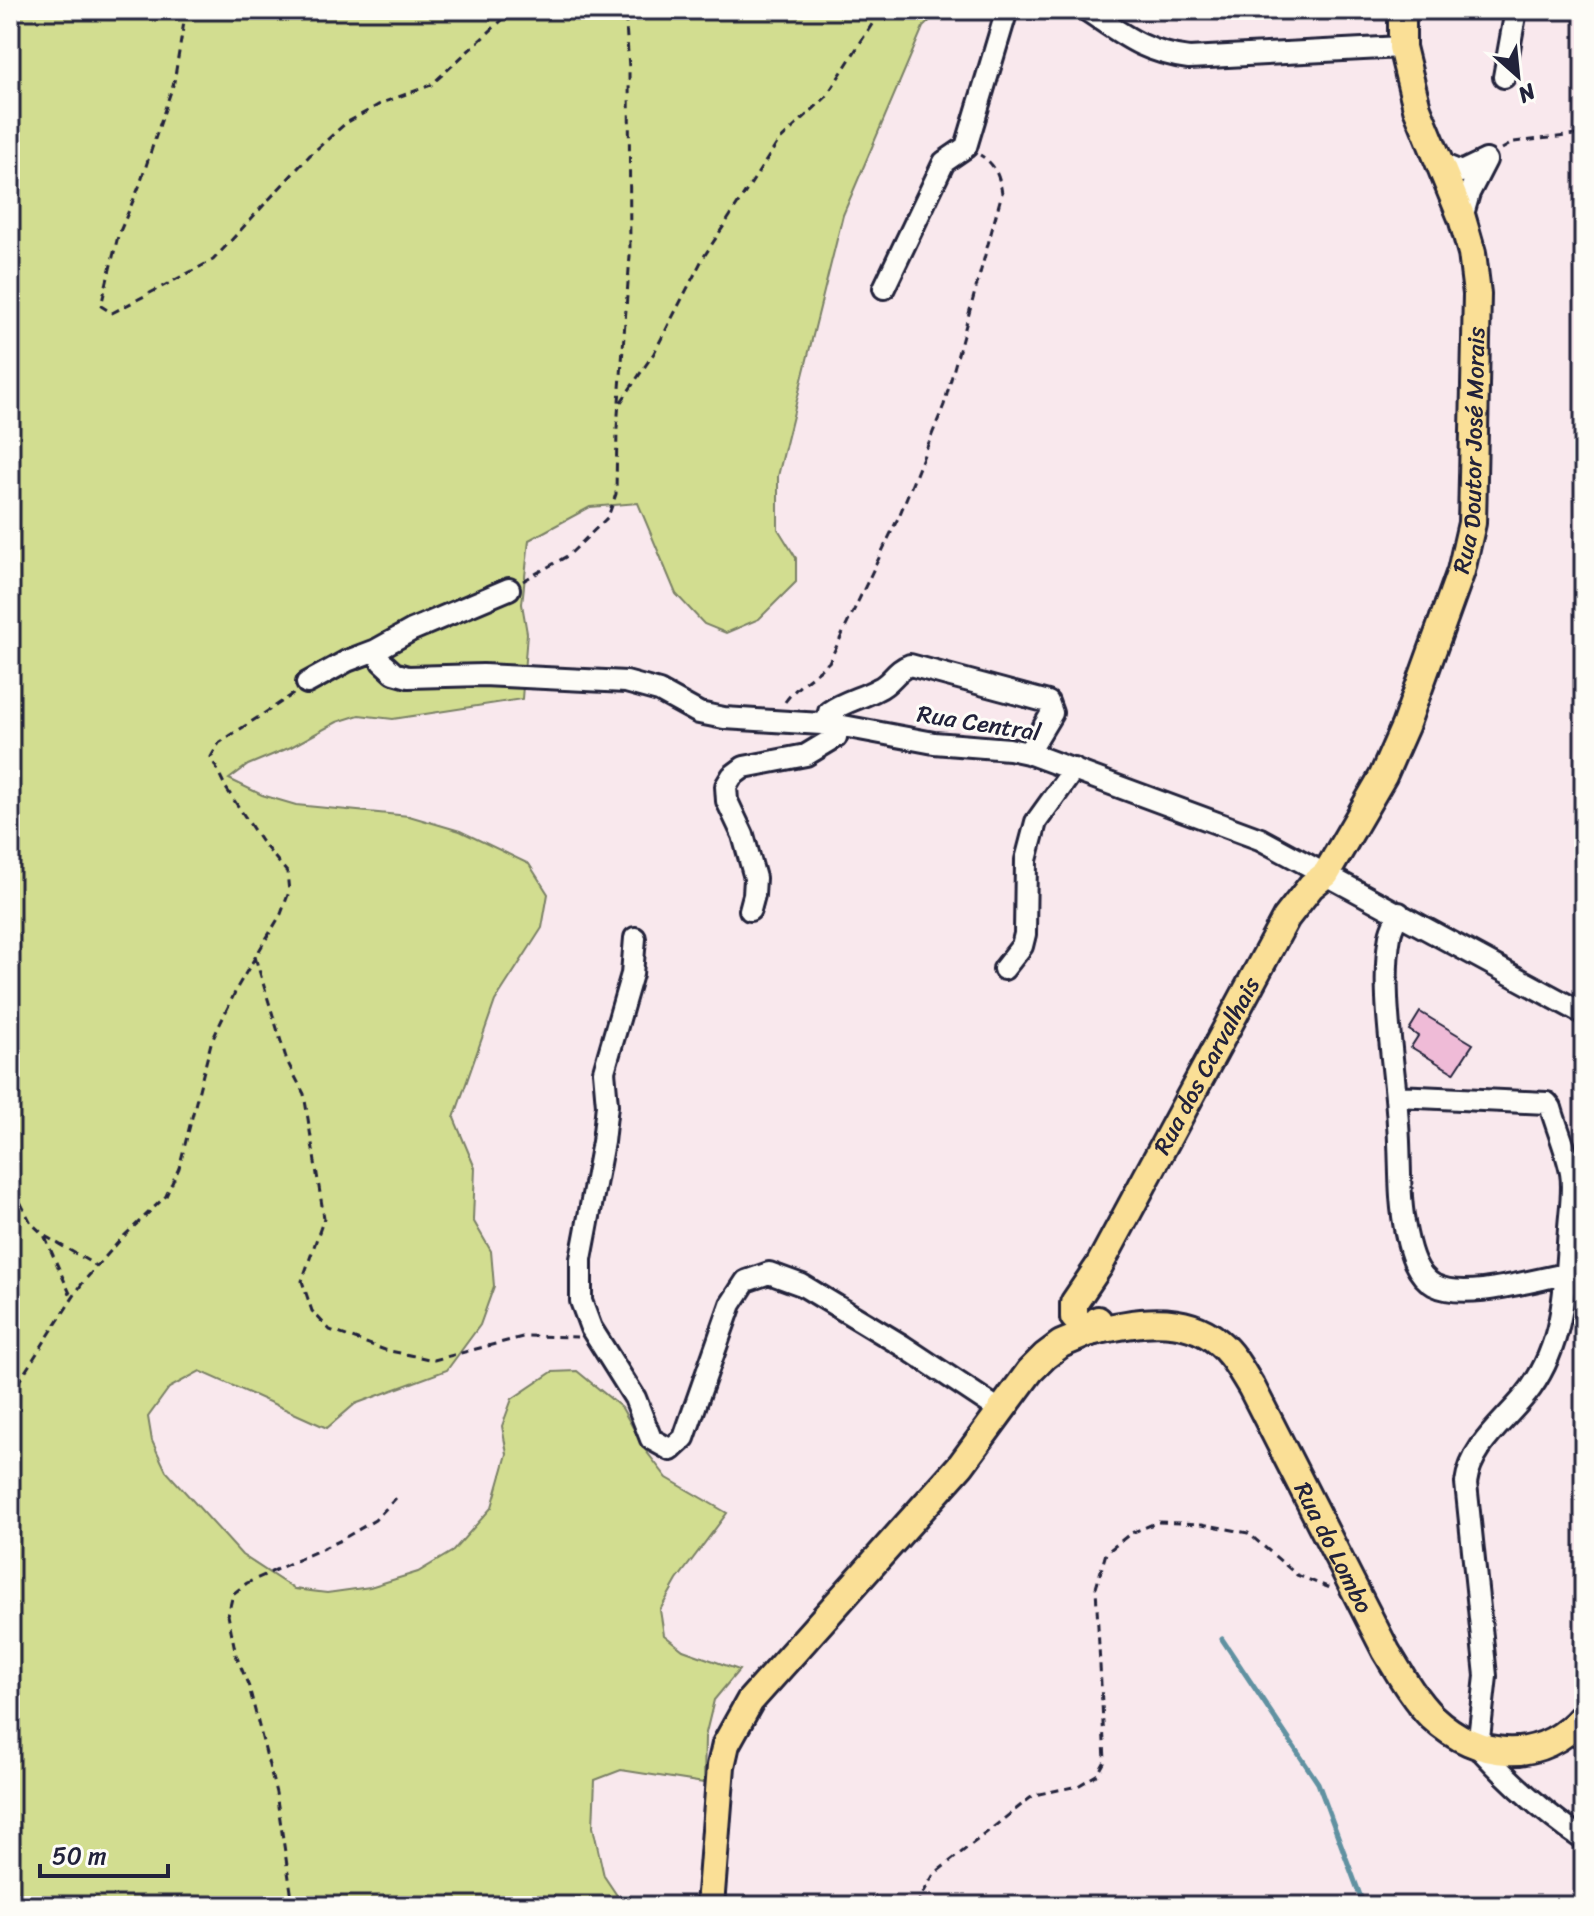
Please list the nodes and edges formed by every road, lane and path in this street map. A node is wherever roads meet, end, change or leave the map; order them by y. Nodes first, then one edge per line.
1 (186, 10) edge
2 (513, 10) edge
3 (625, 10) edge
4 (881, 10) edge
5 (1007, 10) edge
6 (1086, 10) edge
7 (1402, 10) edge
8 (1516, 10) edge
9 (1402, 47) junction
10 (1504, 77) dead end
11 (1584, 134) edge
12 (966, 147) junction
13 (1486, 160) junction
14 (1439, 163) junction
15 (1462, 218) junction
16 (884, 288) dead end
17 (619, 405) junction
18 (509, 589) joint
19 (376, 650) junction
20 (307, 683) joint
21 (783, 721) junction
22 (833, 724) junction
23 (1028, 753) junction
24 (1074, 769) junction
25 (1326, 874) junction
26 (750, 910) dead end
27 (1399, 913) junction
28 (635, 938) dead end
29 (255, 957) junction
30 (1004, 969) dead end
31 (1584, 1014) edge
32 (10, 1092) edge
33 (1397, 1096) junction
34 (1578, 1189) edge
35 (44, 1235) junction
36 (97, 1266) junction
37 (1566, 1274) junction
38 (72, 1298) junction
39 (1092, 1315) junction
40 (597, 1338) junction
41 (10, 1395) edge
42 (1001, 1411) junction
43 (396, 1498) dead end
44 (1360, 1600) junction
45 (1584, 1715) edge
46 (1478, 1747) junction
47 (1584, 1840) edge
48 (295, 1906) edge
49 (710, 1906) edge
50 (916, 1906) edge

1 - 2 path
3 - 17 path
4 - 17 path
5 - 12 street
6 - 9 street
7 - 9 main road, Rua Doutor José Morais
8 - 10 street
9 - 14 main road, Rua Doutor José Morais
11 - 13 path
12 - 16 street
12 - 21 path
13 - 14 street
13 - 15 street
14 - 15 main road, Rua Doutor José Morais
15 - 25 main road, Rua Doutor José Morais
17 - 18 path
18 - 19 street
19 - 20 street
19 - 21 street, Rua Central
20 - 29 path
21 - 22 street, Rua Central
22 - 23 street, Rua Central
22 - 23 street
22 - 26 street
23 - 24 street, Rua Central
24 - 25 street, Rua Central
24 - 30 street
25 - 27 street, Rua Central
25 - 39 main road, Rua dos Carvalhais
27 - 31 street, Rua Central
27 - 33 street
28 - 40 street
29 - 36 path
29 - 40 path
32 - 35 path
33 - 34 street
33 - 37 street
34 - 37 street
35 - 36 path
35 - 38 path
36 - 38 path
37 - 46 street
38 - 41 path
39 - 42 main road
39 - 44 main road, Rua do Lombo
40 - 42 street
42 - 49 main road
43 - 48 path
44 - 46 main road, Rua do Lombo
44 - 50 path
45 - 46 main road, Rua do Lombo
46 - 47 street

